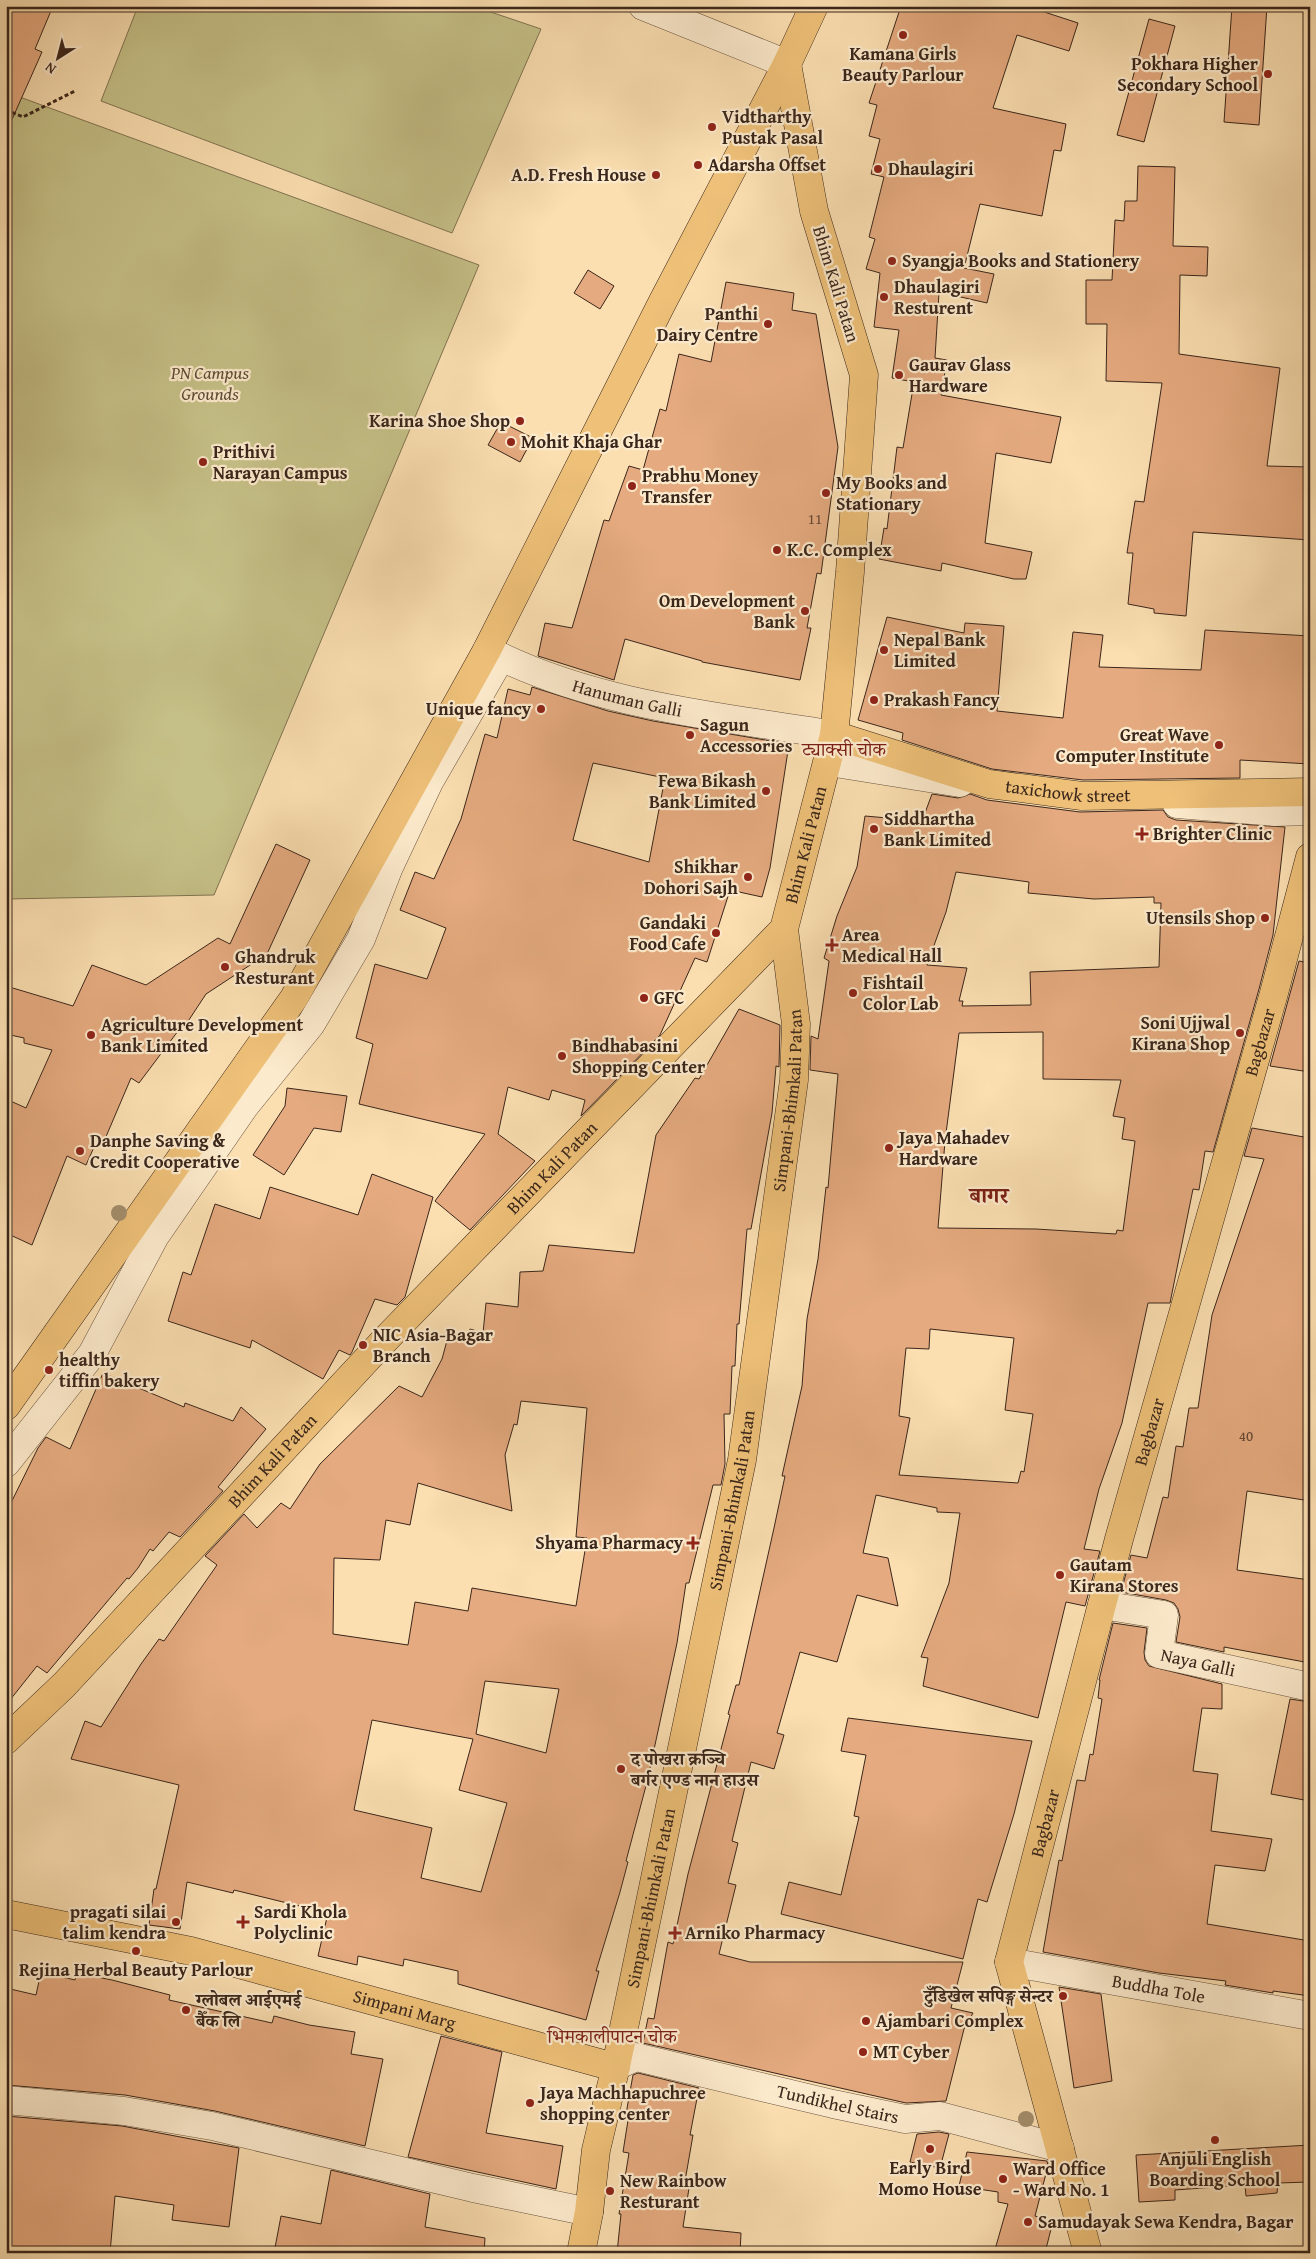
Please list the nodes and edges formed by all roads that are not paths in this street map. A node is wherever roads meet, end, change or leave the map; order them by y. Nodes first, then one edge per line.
1 (643, 6) edge
2 (814, 6) edge
3 (787, 64) junction
4 (494, 653) junction
5 (834, 735) junction
6 (829, 762) junction
7 (1310, 792) edge
8 (1310, 811) edge
9 (1310, 858) edge
10 (784, 929) junction
11 (6, 1406) edge
12 (6, 1463) edge
13 (1102, 1605) junction
14 (1310, 1687) edge
15 (6, 1740) edge
16 (6, 1914) edge
17 (1009, 1962) junction
18 (1310, 2016) edge
19 (616, 2066) junction
20 (6, 2100) edge
21 (1056, 2147) junction
22 (589, 2212) junction
23 (581, 2253) edge
24 (1078, 2253) edge
25 (1088, 2253) edge

1 - 3 street
2 - 3 main road
3 - 4 main road
3 - 5 main road, Bhim Kali Patan
4 - 5 street, Hanuman Galli
4 - 11 main road
4 - 12 street
5 - 6 main road, Bhim Kali Patan
5 - 7 main road, taxichowk street
6 - 8 street
6 - 10 main road, Bhim Kali Patan
9 - 13 main road, Bagbazar
10 - 15 main road, Bhim Kali Patan
10 - 19 main road, Simpani-Bhimkali Patan
13 - 14 street, Naya Galli
13 - 17 main road, Bagbazar
16 - 19 main road, Simpani Marg
17 - 18 street, Buddha Tole
17 - 21 main road, Bagbazar
19 - 21 street, Tundikhel Stairs
19 - 22 main road
20 - 22 street
21 - 24 street
21 - 25 main road, Bagbazar
22 - 23 main road

